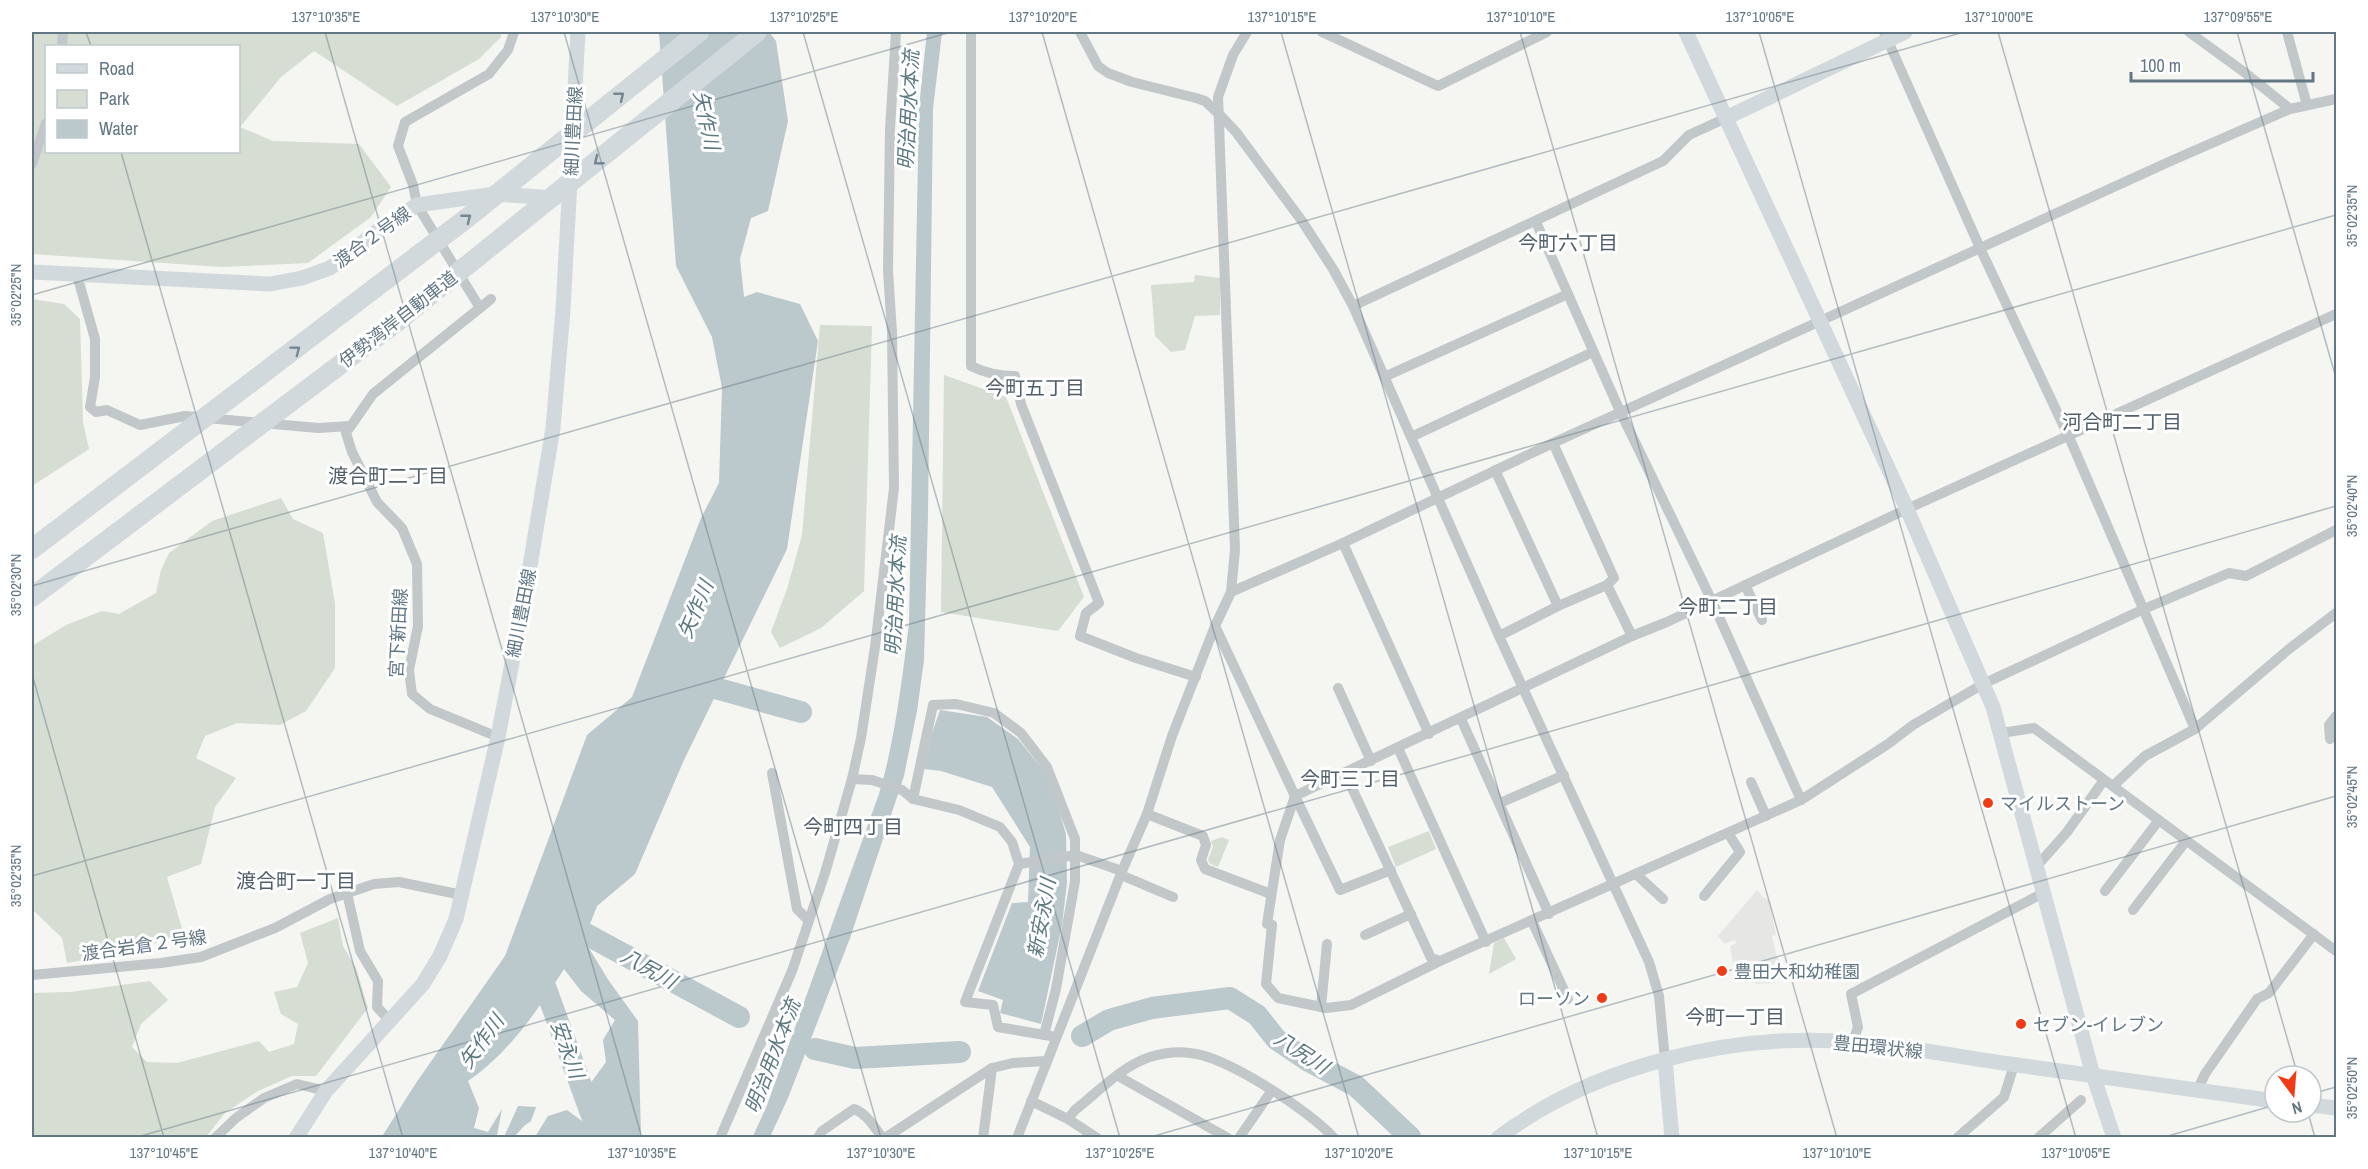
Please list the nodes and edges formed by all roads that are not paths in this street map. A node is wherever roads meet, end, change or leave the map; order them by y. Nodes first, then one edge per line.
1 (514, 32) edge
2 (578, 32) edge
3 (699, 32) edge
4 (757, 32) edge
5 (896, 32) edge
6 (971, 32) edge
7 (1080, 32) edge
8 (1247, 32) edge
9 (1322, 32) edge
10 (1547, 32) edge
11 (1686, 32) edge
12 (1905, 32) edge
13 (2189, 32) edge
14 (2287, 32) edge
15 (1886, 36) edge
16 (2336, 100) edge
17 (2307, 105) junction
18 (2290, 109) junction
19 (1219, 114) junction
20 (1726, 118) junction
21 (45, 126) edge
22 (32, 164) edge
23 (570, 199) junction
24 (417, 205) junction
25 (1536, 222) junction
26 (1980, 248) junction
27 (32, 272) edge
28 (77, 275) junction
29 (1568, 294) junction
30 (490, 299) dead end
31 (1353, 306) junction
32 (480, 308) junction
33 (2337, 314) edge
34 (1820, 322) junction
35 (1593, 352) junction
36 (275, 366) junction
37 (1384, 377) junction
38 (1622, 412) junction
39 (350, 426) junction
40 (1411, 437) junction
41 (2068, 438) junction
42 (1553, 443) junction
43 (1495, 470) junction
44 (1437, 498) junction
45 (1907, 510) junction
46 (2337, 530) edge
47 (32, 533) edge
48 (1343, 543) junction
49 (32, 549) edge
50 (1607, 585) junction
51 (1745, 585) junction
52 (1231, 592) junction
53 (37, 598) edge
54 (1712, 601) junction
55 (1558, 606) junction
56 (2144, 609) junction
57 (2337, 612) edge
58 (1762, 620) dead end
59 (1215, 626) junction
60 (1499, 636) junction
61 (1632, 636) junction
62 (1196, 677) junction
63 (1983, 684) junction
64 (1523, 687) junction
65 (1338, 688) dead end
66 (2337, 716) edge
67 (1461, 719) junction
68 (2195, 729) junction
69 (2001, 733) junction
70 (1429, 734) junction
71 (498, 737) junction
72 (2330, 739) dead end
73 (1398, 748) junction
74 (1371, 761) junction
75 (772, 773) dead end
76 (1346, 773) junction
77 (1564, 775) junction
78 (852, 779) junction
79 (1751, 782) dead end
80 (2108, 783) junction
81 (1295, 796) junction
82 (912, 799) junction
83 (1801, 800) junction
84 (1500, 803) junction
85 (1147, 814) junction
86 (1766, 816) junction
87 (2159, 820) junction
88 (1728, 833) junction
89 (2186, 840) junction
90 (1076, 855) junction
91 (1019, 864) junction
92 (2037, 866) junction
93 (1391, 870) junction
94 (1121, 873) junction
95 (1636, 874) junction
96 (1614, 884) junction
97 (2105, 891) dead end
98 (2044, 892) junction
99 (347, 893) junction
100 (1271, 894) junction
101 (462, 895) junction
102 (1704, 896) dead end
103 (1173, 897) dead end
104 (1663, 899) dead end
105 (2133, 910) dead end
106 (1411, 914) junction
107 (1549, 914) junction
108 (808, 920) junction
109 (1532, 921) junction
110 (2314, 934) junction
111 (1365, 935) dead end
112 (1486, 942) junction
113 (1327, 944) dead end
114 (2337, 951) edge
115 (1440, 961) junction
116 (32, 975) edge
117 (1568, 999) dead end
118 (1321, 1007) junction
119 (390, 1020) junction
120 (1044, 1035) junction
121 (1057, 1037) junction
122 (1853, 1041) junction
123 (1665, 1060) junction
124 (1046, 1061) junction
125 (2014, 1065) junction
126 (992, 1068) junction
127 (2093, 1075) junction
128 (1118, 1076) junction
129 (326, 1090) junction
130 (1272, 1090) junction
131 (2197, 1091) junction
132 (2263, 1099) edge
133 (2081, 1100) dead end
134 (1031, 1101) junction
135 (1068, 1119) junction
136 (215, 1137) edge
137 (296, 1137) edge
138 (720, 1137) edge
139 (818, 1137) edge
140 (884, 1137) edge
141 (983, 1137) edge
142 (1017, 1137) edge
143 (1097, 1137) edge
144 (1228, 1137) edge
145 (1239, 1137) edge
146 (1334, 1137) edge
147 (1498, 1137) edge
148 (1672, 1137) edge
149 (1957, 1137) edge
150 (2038, 1137) edge
151 (2114, 1137) edge

1 - 24 street
2 - 23 street, 細川豊田線
36 -> 3 highway, 伊勢湾岸自動車道
4 -> 53 highway, 伊勢湾岸自動車道
5 - 78 street
6 - 62 street
7 - 19 street
8 - 19 street
9 - 10 street
11 - 20 street
12 - 15 street
13 - 18 street
14 - 17 street
15 - 20 street
15 - 26 street
16 - 17 street
17 - 18 street
18 - 26 street
19 - 31 street
19 - 52 street
20 - 25 street
20 - 34 street
21 - 22 street
23 - 24 street, 渡合２号線
23 - 71 street, 細川豊田線
24 - 28 street, 渡合２号線
24 - 32 street
25 - 29 street
25 - 31 street
26 - 34 street
26 - 41 street
27 - 28 street, 渡合２号線
28 - 39 street
29 - 35 street
29 - 37 street
30 - 32 street
31 - 37 street
32 - 39 street
33 - 41 street
34 - 38 street
34 - 45 street
35 - 38 street
35 - 40 street
36 - 47 highway
36 - 49 highway, 伊勢湾岸自動車道
37 - 40 street
38 - 42 street
38 - 54 street
39 - 71 street, 宮下新田線
40 - 44 street
41 - 45 street
41 - 56 street
42 - 43 street
42 - 50 street
43 - 44 street
43 - 55 street
44 - 48 street
44 - 60 street
45 - 51 street
45 - 63 street
46 - 56 street
48 - 52 street
48 - 70 street
50 - 55 street
50 - 61 street
51 - 54 street
51 - 58 street
52 - 59 street
54 - 61 street
54 - 83 street
55 - 60 street
56 - 63 street
56 - 68 street
57 - 68 street
59 - 62 street
59 - 81 street
60 - 64 street
61 - 64 street
62 - 85 street
63 - 69 street
63 - 83 street
64 - 67 street
64 - 77 street
65 - 74 street
66 - 72 street
67 - 70 street
67 - 84 street
68 - 80 street
69 - 80 street
69 - 92 street
70 - 73 street
71 - 101 street, 細川豊田線
73 - 74 street
73 - 112 street
74 - 76 street
75 - 108 street
76 - 81 street
76 - 93 street
77 - 84 street
77 - 96 street
78 - 82 street
78 - 108 street
79 - 86 street
80 - 87 street
80 - 92 street
81 - 93 street
81 - 100 street
82 - 90 street
82 - 91 street
83 - 86 street
84 - 107 street
85 - 94 street
85 - 100 street
86 - 88 street
87 - 89 street
87 - 97 street
88 - 95 street
88 - 102 street
89 - 105 street
89 - 110 street
90 - 91 street
90 - 94 street
90 - 120 street
91 - 120 street
92 - 98 street
93 - 106 street
94 - 103 street
94 - 121 street
95 - 96 street
95 - 104 street
96 - 107 street
96 - 123 street
98 - 122 street
98 - 127 street
99 - 101 street, 渡合岩倉２号線
99 - 116 street, 渡合岩倉２号線
99 - 119 street
100 - 118 street
101 - 119 street, 細川豊田線
106 - 111 street
106 - 115 street
107 - 109 street
108 - 138 street
109 - 112 street
109 - 117 street
110 - 114 street
110 - 131 street
112 - 115 street
113 - 118 street
115 - 118 street
119 - 129 street, 細川豊田線
120 - 121 street
121 - 124 street
122 - 123 street, 豊田環状線
122 - 125 street, 豊田環状線
123 - 147 street, 豊田環状線
123 - 148 street
124 - 126 street
124 - 134 street
125 - 127 street, 豊田環状線
125 - 149 street
126 - 140 street
126 - 141 street
127 - 131 street, 豊田環状線
127 - 151 street
128 - 130 street
128 - 135 street
128 - 144 street
129 - 136 street
129 - 137 street, 細川豊田線
130 - 145 street
130 - 146 street
131 - 132 street, 豊田環状線
133 - 150 street
134 - 135 street
134 - 142 street
135 - 143 street
139 - 140 street

